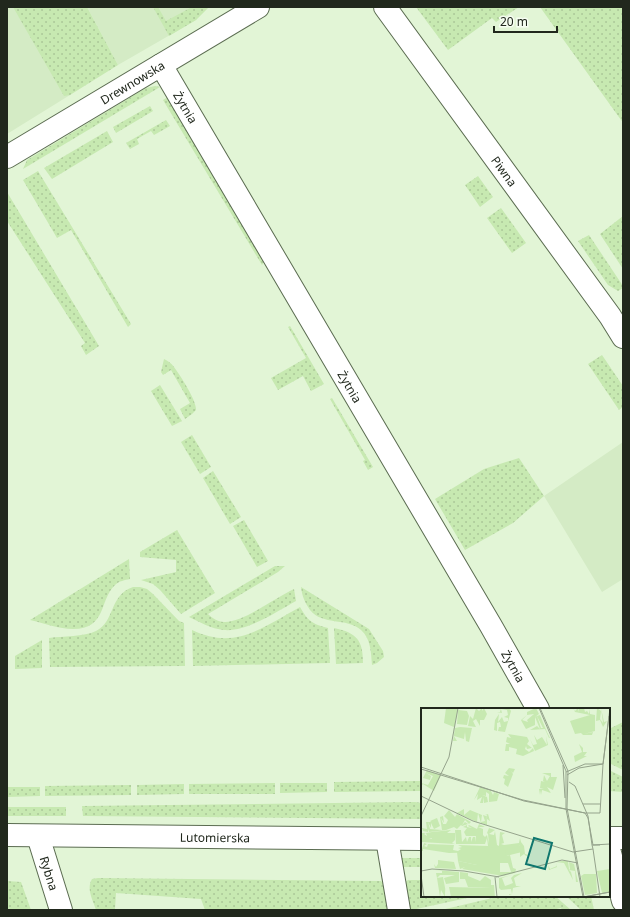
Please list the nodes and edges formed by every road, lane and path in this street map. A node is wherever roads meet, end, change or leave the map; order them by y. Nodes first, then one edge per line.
1 (258, 7) edge
2 (385, 7) edge
3 (162, 65) junction
4 (7, 157) edge
5 (623, 337) edge
6 (537, 708) edge
7 (7, 835) edge
8 (38, 836) junction
9 (610, 838) edge
10 (623, 838) edge
11 (387, 839) junction
12 (421, 839) edge
13 (610, 853) edge
14 (623, 900) edge
15 (61, 910) edge
16 (399, 910) edge

1 - 3 street, Drewnowska
2 - 5 street, Piwna
3 - 4 street, Drewnowska
3 - 6 street, Żytnia
7 - 8 street, Lutomierska
8 - 11 street, Lutomierska
8 - 15 street, Rybna
9 - 10 street
11 - 12 street, Lutomierska
11 - 16 street
13 - 14 street

